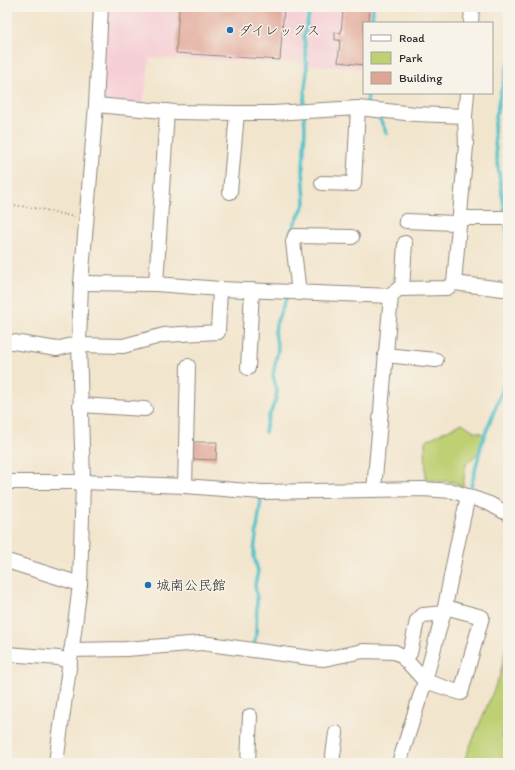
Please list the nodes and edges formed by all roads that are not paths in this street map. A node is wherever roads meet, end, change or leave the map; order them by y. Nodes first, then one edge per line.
1 (101, 7) edge
2 (472, 7) edge
3 (471, 22) edge
4 (467, 94) edge
5 (96, 106) junction
6 (358, 108) junction
7 (167, 111) junction
8 (237, 113) junction
9 (465, 116) junction
10 (322, 183) dead end
11 (230, 192) dead end
12 (503, 218) dead end
13 (459, 220) junction
14 (406, 221) dead end
15 (352, 237) dead end
16 (405, 243) dead end
17 (81, 283) junction
18 (454, 283) junction
19 (156, 284) junction
20 (220, 289) junction
21 (503, 289) dead end
22 (252, 290) junction
23 (299, 293) junction
24 (397, 293) junction
25 (7, 341) edge
26 (79, 344) junction
27 (385, 355) junction
28 (436, 360) dead end
29 (188, 366) dead end
30 (248, 368) dead end
31 (80, 405) junction
32 (145, 409) dead end
33 (7, 482) edge
34 (83, 482) junction
35 (185, 486) junction
36 (374, 490) junction
37 (468, 496) junction
38 (508, 514) edge
39 (7, 561) edge
40 (80, 584) junction
41 (444, 610) junction
42 (7, 654) edge
43 (71, 656) junction
44 (405, 660) junction
45 (425, 681) junction
46 (250, 716) dead end
47 (336, 733) dead end
48 (56, 763) edge
49 (248, 763) edge
50 (332, 763) edge
51 (399, 763) edge

1 - 5 street
2 - 3 street
4 - 9 street
5 - 7 street
5 - 17 street
6 - 8 street
6 - 9 street
6 - 10 street
7 - 8 street
7 - 19 street
8 - 11 street
9 - 13 street
12 - 13 street
13 - 14 street
13 - 18 street
15 - 23 street
16 - 24 street
17 - 19 street
17 - 26 street
18 - 21 street
18 - 24 street
19 - 20 street
20 - 22 street
20 - 26 street
22 - 23 street
22 - 30 street
23 - 24 street
24 - 27 street
25 - 26 street
26 - 31 street
27 - 28 street
27 - 36 street
29 - 35 street
31 - 32 street
31 - 34 street
33 - 34 street
34 - 35 street
34 - 40 street
35 - 36 street
36 - 37 street
37 - 38 street
37 - 41 street
39 - 40 street
40 - 43 street
41 - 44 street
41 - 45 street
41 - 45 street
42 - 43 street
43 - 44 street
43 - 48 street
44 - 45 street
45 - 51 street
46 - 49 street
47 - 50 street

